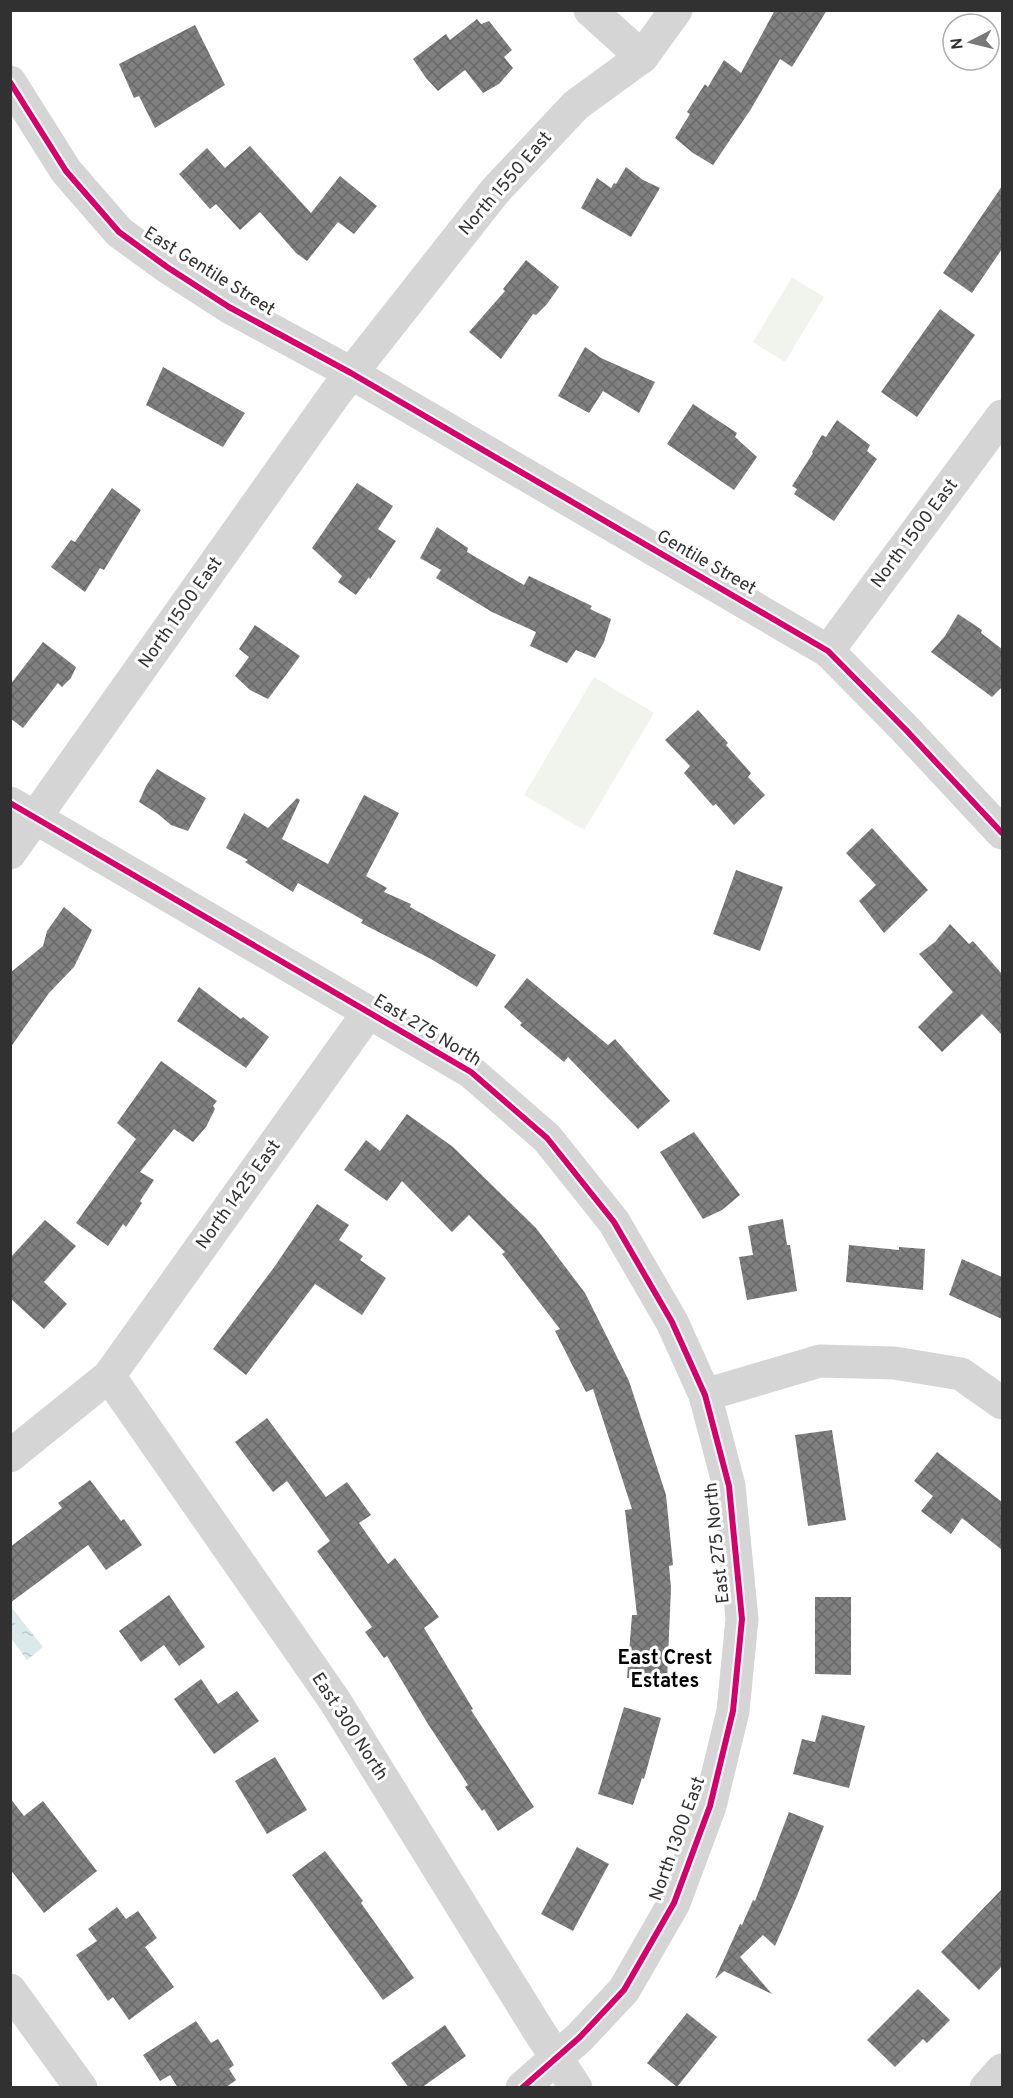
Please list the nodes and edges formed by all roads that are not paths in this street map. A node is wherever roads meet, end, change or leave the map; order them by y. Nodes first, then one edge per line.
1 (590, 10) edge
2 (676, 10) edge
3 (642, 57) junction
4 (10, 82) edge
5 (351, 373) junction
6 (1002, 416) edge
7 (828, 651) junction
8 (24, 810) edge
9 (1002, 833) edge
10 (10, 854) edge
11 (368, 1013) junction
12 (109, 1376) junction
13 (705, 1395) junction
14 (1002, 1403) edge
15 (10, 1456) edge
16 (742, 1619) joint
17 (10, 1990) edge
18 (556, 2058) junction
19 (1002, 2070) edge
20 (81, 2088) edge
21 (522, 2088) edge
22 (576, 2088) edge
23 (986, 2088) edge

1 - 3 street
2 - 3 street, North 1550 East
3 - 5 street, North 1550 East
4 - 5 street, East Gentile Street
5 - 7 street, Gentile Street
5 - 8 street, North 1500 East
6 - 7 street, North 1500 East
7 - 9 street, Gentile Street
8 - 10 street, North 1500 East
8 - 11 street, East 275 North
11 - 12 street, North 1425 East
11 - 13 street, East 275 North
12 - 15 street, North 1425 East
12 - 18 street, East 300 North
13 - 14 street
13 - 16 street, East 275 North
16 - 18 street, North 1300 East
17 - 20 street
18 - 21 street, North 1300 East
18 - 22 street, East 300 North
19 - 23 street

